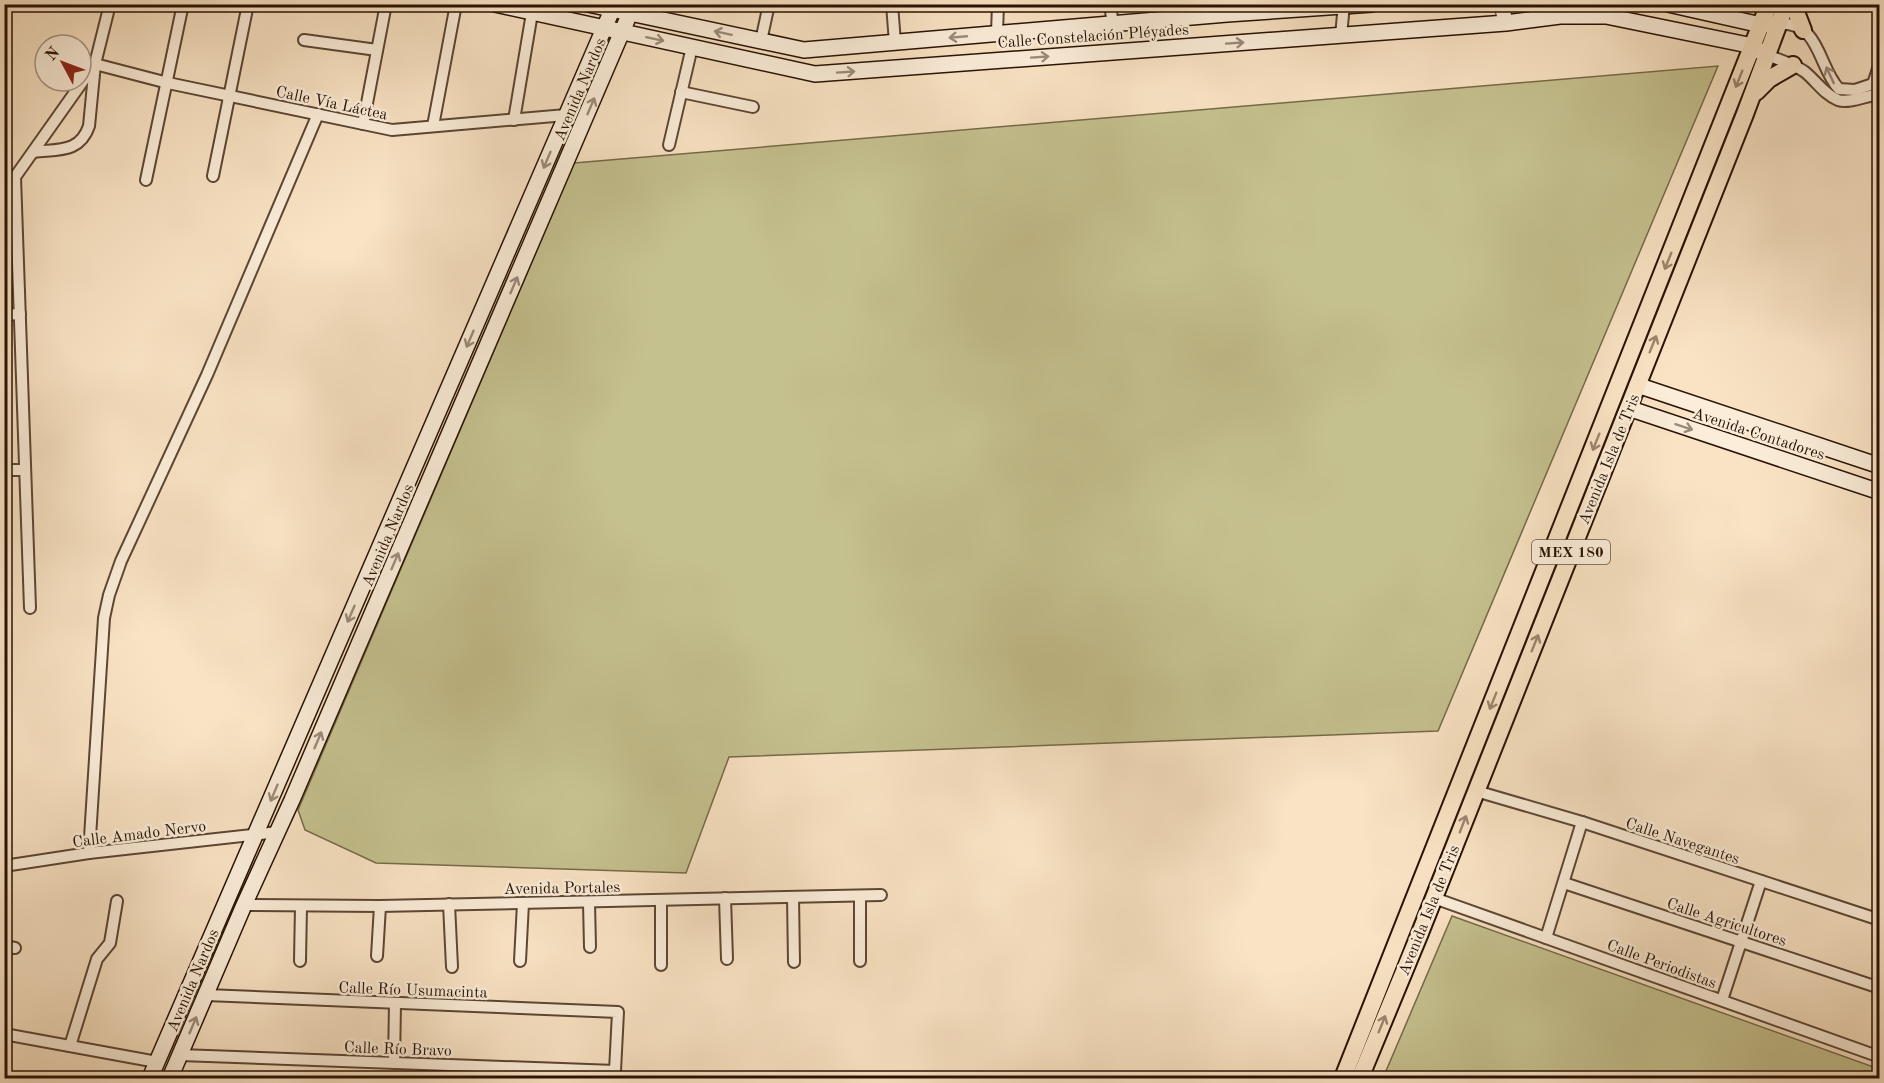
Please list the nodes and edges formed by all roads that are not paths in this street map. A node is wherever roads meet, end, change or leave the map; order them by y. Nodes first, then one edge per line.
1 (110, 4) edge
2 (183, 4) edge
3 (248, 4) edge
4 (386, 4) edge
5 (456, 4) edge
6 (495, 4) edge
7 (588, 4) edge
8 (769, 4) edge
9 (892, 4) edge
10 (998, 4) edge
11 (1110, 4) edge
12 (1372, 4) edge
13 (1501, 4) edge
14 (1668, 4) edge
15 (1769, 4) edge
16 (1786, 4) edge
17 (1793, 4) edge
18 (1343, 5) edge
19 (613, 7) edge
20 (632, 9) edge
21 (1226, 9) edge
22 (1559, 10) edge
23 (532, 13) junction
24 (1506, 23) junction
25 (1779, 24) junction
26 (1113, 25) junction
27 (1761, 25) junction
28 (604, 28) junction
29 (1803, 30) junction
30 (623, 32) junction
31 (997, 33) junction
32 (1341, 36) junction
33 (304, 40) dead end
34 (761, 41) junction
35 (895, 42) junction
36 (692, 47) junction
37 (377, 50) junction
38 (804, 50) junction
39 (1760, 51) junction
40 (1880, 63) edge
41 (95, 64) junction
42 (1793, 65) junction
43 (801, 71) junction
44 (168, 83) junction
45 (1877, 88) edge
46 (681, 92) junction
47 (230, 96) junction
48 (1752, 97) junction
49 (753, 107) dead end
50 (318, 114) junction
51 (566, 115) junction
52 (514, 120) junction
53 (363, 124) junction
54 (433, 126) junction
55 (669, 145) dead end
56 (34, 152) junction
57 (213, 176) dead end
58 (10, 177) edge
59 (146, 180) dead end
60 (20, 314) junction
61 (4, 315) edge
62 (1637, 385) junction
63 (1628, 408) junction
64 (1880, 466) edge
65 (4, 470) edge
66 (25, 470) junction
67 (1880, 492) edge
68 (30, 608) dead end
69 (1476, 790) junction
70 (1582, 822) junction
71 (278, 832) junction
72 (256, 835) junction
73 (89, 853) junction
74 (4, 866) edge
75 (1761, 881) junction
76 (1564, 883) junction
77 (881, 895) dead end
78 (860, 896) junction
79 (793, 897) junction
80 (725, 898) junction
81 (1434, 898) junction
82 (661, 900) junction
83 (117, 901) dead end
84 (523, 903) junction
85 (589, 903) junction
86 (449, 904) junction
87 (244, 905) junction
88 (301, 906) junction
89 (380, 906) junction
90 (1880, 920) edge
91 (1546, 938) junction
92 (1741, 942) junction
93 (590, 947) dead end
94 (377, 956) dead end
95 (727, 959) dead end
96 (300, 961) dead end
97 (520, 961) dead end
98 (860, 961) dead end
99 (794, 962) dead end
100 (661, 965) dead end
101 (452, 967) dead end
102 (1880, 988) edge
103 (206, 995) junction
104 (1722, 1000) junction
105 (395, 1003) junction
106 (4, 1034) edge
107 (70, 1046) junction
108 (180, 1055) junction
109 (1880, 1057) edge
110 (157, 1062) junction
111 (394, 1063) junction
112 (615, 1071) joint
113 (150, 1078) edge
114 (170, 1078) edge
115 (1343, 1078) edge
116 (1360, 1078) edge

1 - 41 street
2 - 44 street
3 - 47 street
4 - 37 street
5 - 54 street
6 - 23 main road, Calle Constelación Pléyades
7 - 19 main road, Calle Constelación Pléyades
8 - 34 street
9 - 35 street
10 - 31 street
11 - 26 street
12 - 18 main road, Calle Constelación Pléyades
13 - 24 street
14 - 27 main road
15 - 27 main road, Avenida Isla de Tris / MEX 180
16 - 25 main road, Avenida Isla de Tris / MEX 180
17 - 29 main road
18 - 21 main road, Calle Constelación Pléyades
18 - 32 street
19 - 20 main road, Calle Constelación Pléyades
19 - 28 main road, Avenida Nardos
20 - 30 main road, Avenida Nardos
34 -> 20 main road, Calle Constelación Pléyades
21 - 26 main road, Calle Constelación Pléyades
22 - 24 main road, Calle Constelación Pléyades
22 - 39 main road, Calle Constelación Pléyades
23 - 28 main road, Calle Constelación Pléyades
23 - 52 street
24 - 32 main road, Calle Constelación Pléyades
25 - 27 main road
25 - 29 street
25 - 39 main road, Avenida Isla de Tris / MEX 180
26 - 31 main road, Calle Constelación Pléyades
27 - 39 main road, Avenida Isla de Tris / MEX 180
28 - 30 main road, Calle Constelación Pléyades
28 - 51 main road, Avenida Nardos
45 -> 29 street
30 -> 36 main road, Calle Constelación Pléyades
71 -> 30 main road, Avenida Nardos
31 -> 35 main road, Calle Constelación Pléyades
43 -> 32 main road, Calle Constelación Pléyades
33 - 37 street
34 - 38 main road, Calle Constelación Pléyades
35 - 38 main road, Calle Constelación Pléyades
36 - 43 main road, Calle Constelación Pléyades
36 - 46 street
37 - 53 street
38 - 43 street
39 - 42 street
39 - 48 main road, Avenida Isla de Tris / MEX 180
39 -> 115 main road, Avenida Isla de Tris / MEX 180
40 - 45 street
41 - 44 street, Calle Vía Láctea
41 - 56 street
41 - 56 street
42 - 45 street
42 - 48 main road
44 - 47 street, Calle Vía Láctea
44 - 59 street
46 - 49 street
46 - 55 street
47 - 50 street, Calle Vía Láctea
47 - 57 street
62 -> 48 main road, Avenida Isla de Tris / MEX 180
50 - 53 street, Calle Vía Láctea
50 - 73 street
51 - 52 street, Calle Vía Láctea
51 -> 72 main road, Avenida Nardos
52 - 54 street, Calle Vía Láctea
53 - 54 street, Calle Vía Láctea
56 - 58 street
58 - 60 street
60 - 61 street
60 - 66 street
62 - 63 main road, Avenida Isla de Tris / MEX 180
62 - 64 main road, Avenida Contadores
63 -> 67 main road, Avenida Contadores
69 -> 63 main road, Avenida Isla de Tris / MEX 180
65 - 66 street
66 - 68 street
69 - 70 street, Calle Navegantes
81 -> 69 main road, Avenida Isla de Tris / MEX 180
70 - 75 street, Calle Navegantes
70 - 76 street
71 - 72 street, Calle Amado Nervo
71 - 87 main road, Avenida Nardos
72 - 73 street, Calle Amado Nervo
72 - 110 main road, Avenida Nardos
73 - 74 street, Calle Amado Nervo
75 - 90 street, Calle Navegantes
75 - 92 street
76 - 91 street
76 - 92 street, Calle Agricultores
77 - 78 street, Avenida Portales
78 - 79 street, Avenida Portales
78 - 98 street
79 - 80 street, Avenida Portales
79 - 99 street
80 - 82 street, Avenida Portales
80 - 95 street
81 - 91 street, Calle Periodistas
116 -> 81 main road, Avenida Isla de Tris / MEX 180
82 - 85 street, Avenida Portales
82 - 100 street
83 - 107 street
84 - 85 street, Avenida Portales
84 - 86 street, Avenida Portales
84 - 97 street
85 - 93 street
86 - 89 street, Avenida Portales
86 - 101 street
87 - 88 street, Avenida Portales
87 - 103 main road, Avenida Nardos
88 - 89 street, Avenida Portales
88 - 96 street
89 - 94 street
91 - 104 street, Calle Periodistas
92 - 102 street, Calle Agricultores
92 - 104 street
103 - 105 street, Calle Río Usumacinta
108 -> 103 main road, Avenida Nardos
104 - 109 street, Calle Periodistas
105 - 111 street
105 - 112 street, Calle Río Usumacinta
106 - 107 street
107 - 110 street
108 - 111 street, Calle Río Bravo
108 - 114 main road, Avenida Nardos
110 - 113 main road, Avenida Nardos
111 - 112 street, Calle Río Bravo

